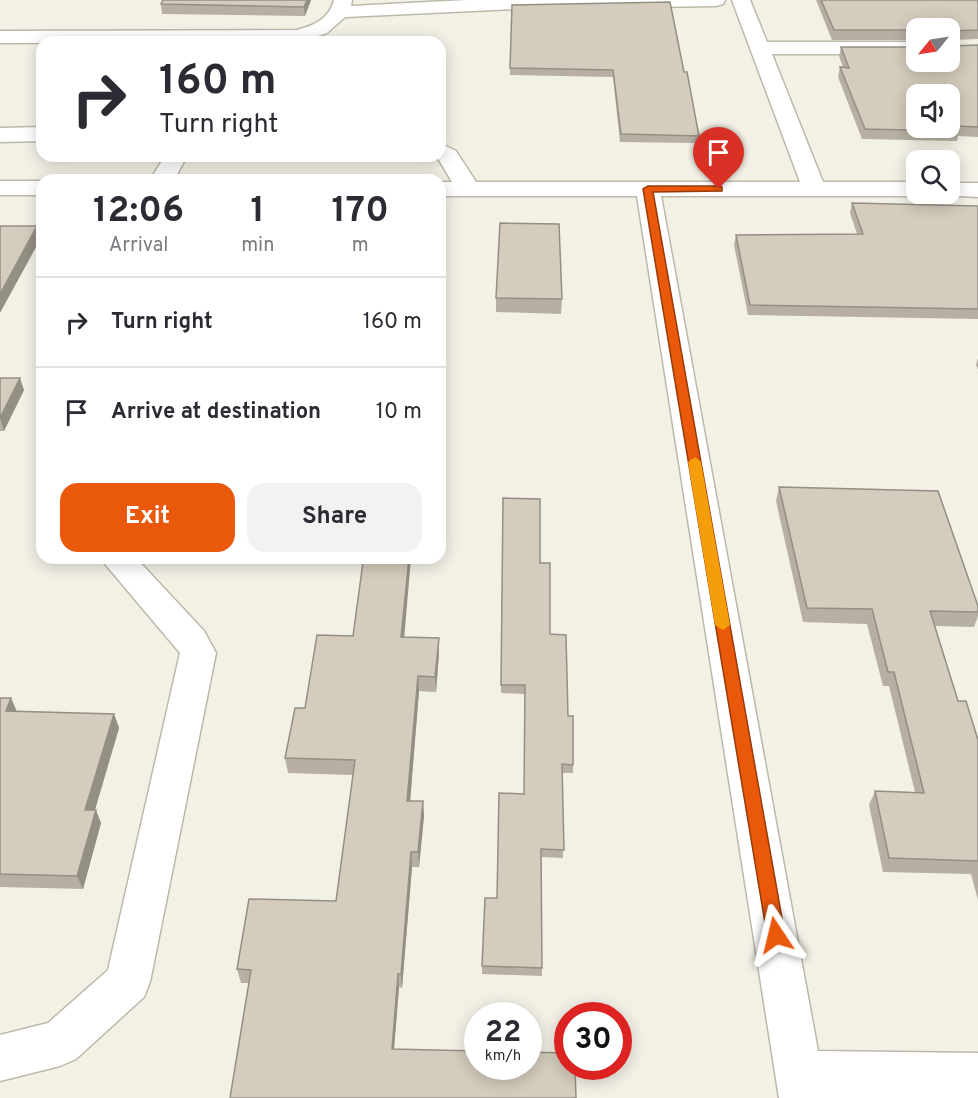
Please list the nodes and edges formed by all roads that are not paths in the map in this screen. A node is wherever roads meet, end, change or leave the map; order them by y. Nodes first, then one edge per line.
1 (716, 0) edge
2 (741, 0) edge
3 (343, 6) edge
4 (296, 36) edge
5 (0, 38) edge
6 (36, 38) edge
7 (760, 48) junction
8 (906, 48) edge
9 (36, 134) edge
10 (0, 135) edge
11 (446, 154) edge
12 (0, 188) edge
13 (36, 188) edge
14 (446, 189) edge
15 (648, 189) junction
16 (814, 189) junction
17 (906, 189) edge
18 (469, 190) junction
19 (960, 190) edge
20 (978, 190) edge
21 (122, 564) edge
22 (0, 1058) edge
23 (978, 1076) edge
24 (802, 1086) edge

1 - 3 street
2 - 7 street
3 - 4 street
5 - 6 street
7 - 8 street
7 - 16 street
9 - 10 street
11 - 18 street
12 - 13 street
14 - 18 street
15 - 16 street
15 - 18 street
15 - 24 street
16 - 17 street
19 - 20 street
21 - 22 street
23 - 24 street

